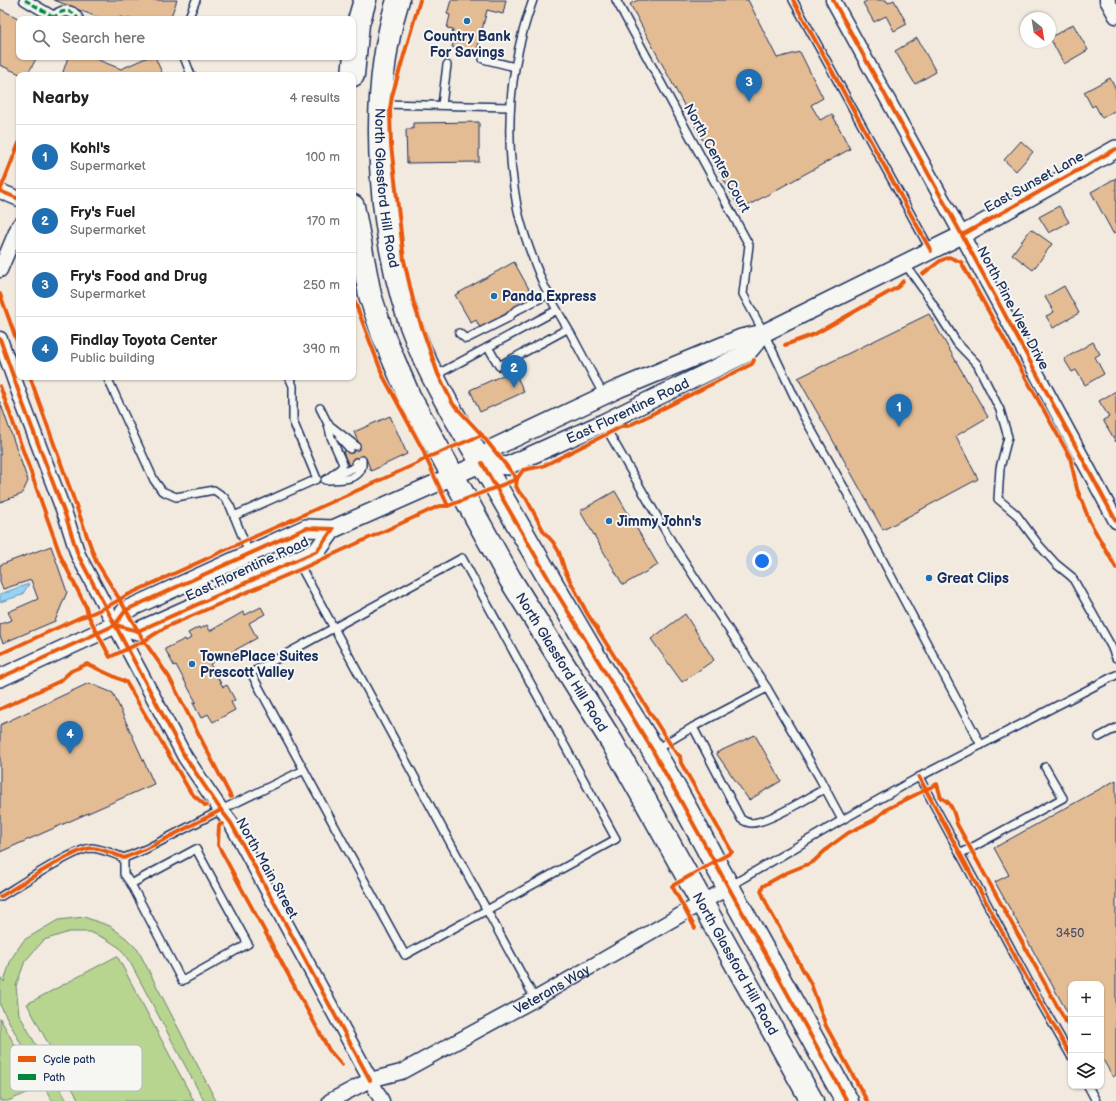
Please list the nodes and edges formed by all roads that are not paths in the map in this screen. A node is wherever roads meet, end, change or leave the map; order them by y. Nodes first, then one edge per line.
1 (25, 0) edge
2 (196, 0) edge
3 (365, 0) edge
4 (398, 0) edge
5 (533, 0) edge
6 (616, 0) edge
7 (794, 0) edge
8 (833, 0) edge
9 (1107, 0) edge
10 (51, 16) edge
11 (56, 16) edge
12 (76, 16) edge
13 (189, 16) edge
14 (1116, 16) edge
15 (356, 44) edge
16 (483, 59) dead end
17 (185, 60) edge
18 (354, 60) edge
19 (447, 65) dead end
20 (515, 67) junction
21 (190, 72) edge
22 (353, 72) edge
23 (380, 104) junction
24 (442, 105) junction
25 (510, 108) junction
26 (1116, 149) edge
27 (0, 192) edge
28 (16, 198) edge
29 (16, 232) edge
30 (962, 235) junction
31 (356, 240) edge
32 (931, 251) junction
33 (905, 264) junction
34 (0, 270) edge
35 (359, 275) edge
36 (549, 294) junction
37 (557, 310) junction
38 (568, 329) junction
39 (459, 333) dead end
40 (764, 334) junction
41 (0, 339) edge
42 (488, 346) junction
43 (433, 376) junction
44 (108, 380) edge
45 (290, 380) edge
46 (604, 396) junction
47 (320, 408) dead end
48 (603, 423) junction
49 (328, 424) junction
50 (353, 447) dead end
51 (359, 461) dead end
52 (482, 463) junction
53 (454, 476) junction
54 (317, 479) junction
55 (326, 480) junction
56 (234, 516) junction
57 (1116, 521) edge
58 (333, 529) junction
59 (249, 553) junction
60 (297, 560) junction
61 (115, 625) junction
62 (334, 628) junction
63 (1116, 658) edge
64 (1116, 675) edge
65 (0, 678) edge
66 (767, 688) junction
67 (693, 728) junction
68 (1116, 728) edge
69 (1099, 737) dead end
70 (981, 745) junction
71 (653, 751) junction
72 (1045, 766) dead end
73 (304, 770) junction
74 (919, 777) junction
75 (826, 788) junction
76 (221, 810) junction
77 (842, 820) junction
78 (960, 854) junction
79 (124, 858) junction
80 (131, 884) junction
81 (729, 887) junction
82 (0, 897) edge
83 (702, 903) junction
84 (487, 910) junction
85 (535, 999) junction
86 (1069, 1053) edge
87 (370, 1080) junction
88 (1090, 1089) edge
89 (330, 1101) edge
90 (382, 1101) edge
91 (812, 1101) edge
92 (847, 1101) edge
93 (1096, 1101) edge

1 - 10 street
2 - 13 lane
3 - 15 main road
4 - 23 main road, North Glassford Hill Road
5 - 20 lane
6 - 40 lane, North Centre Court
7 - 32 lane
8 - 30 street, North Pine View Drive
9 - 14 street
11 - 12 street
16 - 20 lane
17 - 21 lane
18 - 22 main road
19 - 24 lane
20 - 25 lane
23 - 24 lane
23 - 43 main road, North Glassford Hill Road
24 - 25 lane
25 - 36 lane
26 - 30 street, East Sunset Lane
27 - 28 street
29 - 34 street
30 - 32 street, East Florentine Road
30 - 57 street, North Pine View Drive
31 - 35 main road, North Glassford Hill Road
32 - 33 street, East Florentine Road
33 - 40 street, East Florentine Road
33 - 63 lane
35 - 53 main road, North Glassford Hill Road
36 - 37 lane
36 - 39 lane
37 - 38 lane
37 - 42 lane
38 - 42 lane
38 - 46 lane
40 - 46 street, East Florentine Road
40 - 48 street, East Florentine Road
40 - 70 lane, North Centre Court
41 - 61 street, North Main Street
42 - 43 lane
43 - 52 main road, North Glassford Hill Road
44 - 56 lane
45 - 54 lane
46 - 52 street, East Florentine Road
47 - 49 lane
48 - 52 street, East Florentine Road
48 - 66 lane
49 - 50 lane
49 - 55 lane
51 - 55 lane
52 - 53 street, East Florentine Road
52 - 71 main road, North Glassford Hill Road
53 - 58 street, East Florentine Road
53 - 83 main road, North Glassford Hill Road
54 - 55 lane
54 - 56 lane
56 - 59 lane
58 - 59 street, East Florentine Road
58 - 60 street, East Florentine Road
59 - 61 street, East Florentine Road
60 - 61 street, East Florentine Road
60 - 62 lane
61 - 65 street, East Florentine Road
61 - 76 street, North Main Street
62 - 73 lane
62 - 84 lane
62 - 84 lane
64 - 70 lane
66 - 67 lane
66 - 75 lane
67 - 71 lane
67 - 75 lane
68 - 69 lane
70 - 74 lane
71 - 81 main road, North Glassford Hill Road
72 - 78 lane
73 - 76 lane
73 - 84 lane
74 - 77 lane
74 - 78 lane
75 - 77 lane
76 - 79 lane
76 - 87 street, North Main Street
77 - 81 lane
78 - 86 lane
79 - 80 lane
79 - 82 lane
80 - 80 lane
81 - 83 street, Veterans Way
81 - 92 main road, North Glassford Hill Road
83 - 85 street, Veterans Way
83 - 91 main road, North Glassford Hill Road
84 - 85 lane
85 - 87 street, Veterans Way
87 - 89 street
87 - 90 street, North Main Street
88 - 93 lane

